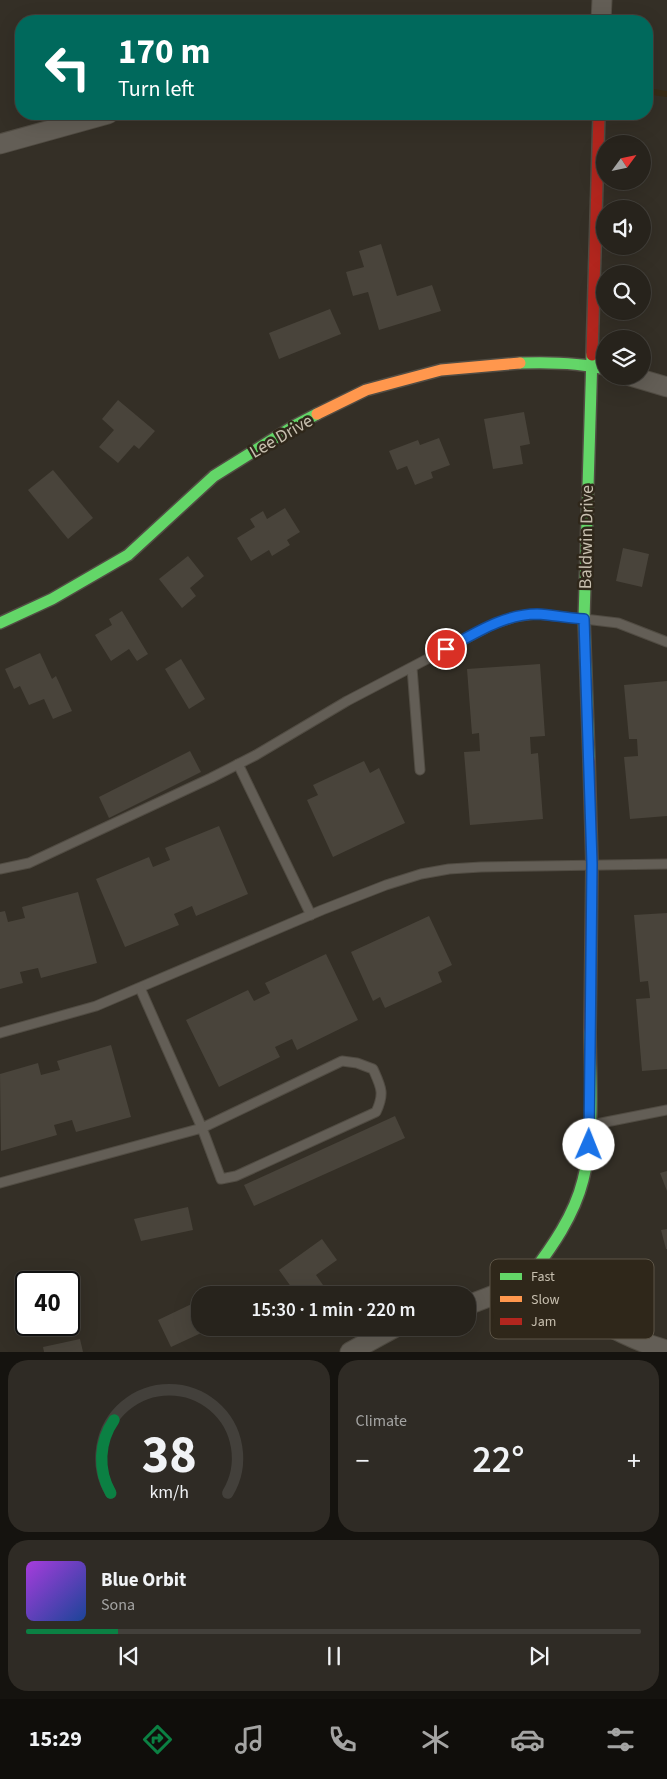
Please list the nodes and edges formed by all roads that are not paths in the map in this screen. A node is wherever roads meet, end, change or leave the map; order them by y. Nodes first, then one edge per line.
1 (602, 0) edge
2 (601, 15) edge
3 (86, 120) edge
4 (599, 120) edge
5 (0, 144) edge
6 (590, 365) junction
7 (596, 367) edge
8 (651, 382) edge
9 (667, 386) edge
10 (584, 619) junction
11 (0, 622) edge
12 (667, 642) edge
13 (412, 668) junction
14 (238, 764) junction
15 (420, 770) dead end
16 (592, 864) junction
17 (667, 864) edge
18 (0, 869) edge
19 (311, 915) junction
20 (140, 988) junction
21 (0, 1033) edge
22 (667, 1110) edge
23 (589, 1126) junction
24 (202, 1128) junction
25 (0, 1182) edge
26 (542, 1259) edge
27 (490, 1297) edge
28 (476, 1302) edge
29 (379, 1336) edge
30 (637, 1339) edge
31 (667, 1350) edge
32 (350, 1352) edge

1 - 2 street
3 - 5 street
4 - 6 street, Baldwin Drive
6 - 7 street, Lee Drive
6 - 10 street, Baldwin Drive
6 - 11 street, Lee Drive
8 - 9 street
10 - 12 lane
10 - 13 lane
10 - 16 street, Baldwin Drive
13 - 14 lane
13 - 15 lane
14 - 18 lane
14 - 19 lane
16 - 17 lane
16 - 19 lane
16 - 23 street, Baldwin Drive
19 - 20 lane
20 - 21 lane
20 - 24 lane
22 - 23 lane
23 - 26 street, Baldwin Drive
24 - 24 lane
24 - 25 lane
27 - 28 street
29 - 32 street
30 - 31 street

